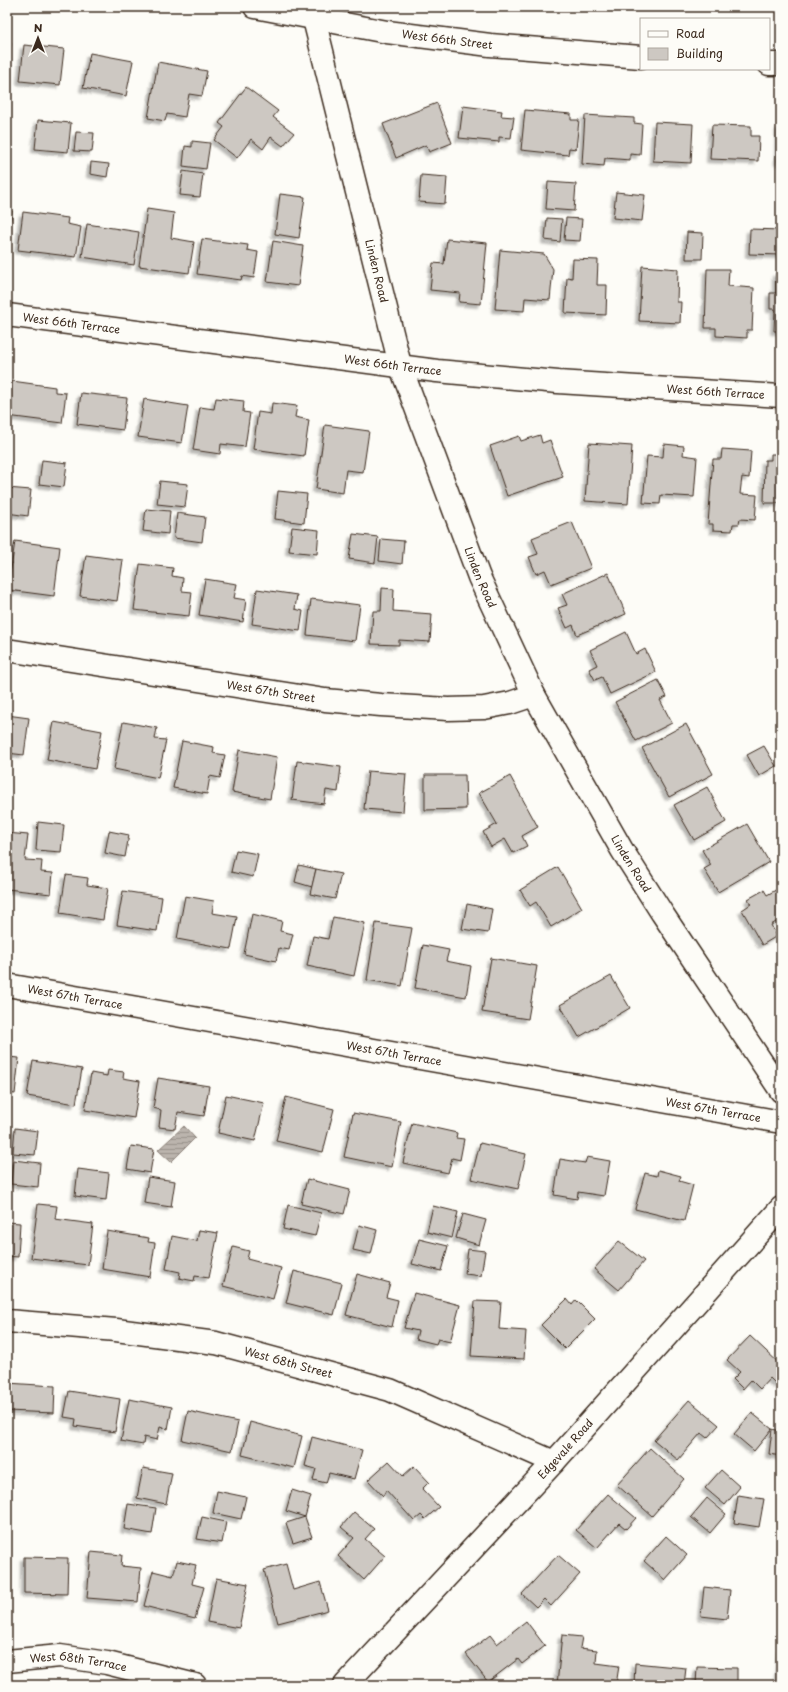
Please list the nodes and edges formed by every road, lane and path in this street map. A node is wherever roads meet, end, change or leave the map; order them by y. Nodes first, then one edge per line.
1 (255, 7) edge
2 (313, 13) edge
3 (640, 57) edge
4 (770, 64) edge
5 (781, 64) edge
6 (7, 315) edge
7 (400, 365) junction
8 (781, 396) edge
9 (7, 650) edge
10 (534, 695) junction
11 (7, 985) edge
12 (781, 1091) edge
13 (781, 1122) edge
14 (781, 1208) edge
15 (7, 1321) edge
16 (554, 1462) junction
17 (7, 1661) edge
18 (195, 1685) edge
19 (345, 1685) edge

1 - 2 street, West 66th Street
2 - 3 street, West 66th Street
2 - 7 street, Linden Road
4 - 5 street
6 - 7 street, West 66th Terrace
7 - 8 street, West 66th Terrace
7 - 10 street, Linden Road
9 - 10 street, West 67th Street
10 - 12 street, Linden Road
11 - 13 street, West 67th Terrace
14 - 16 street, Edgevale Road
15 - 16 street, West 68th Street
16 - 19 street, Edgevale Road
17 - 18 street, West 68th Terrace

